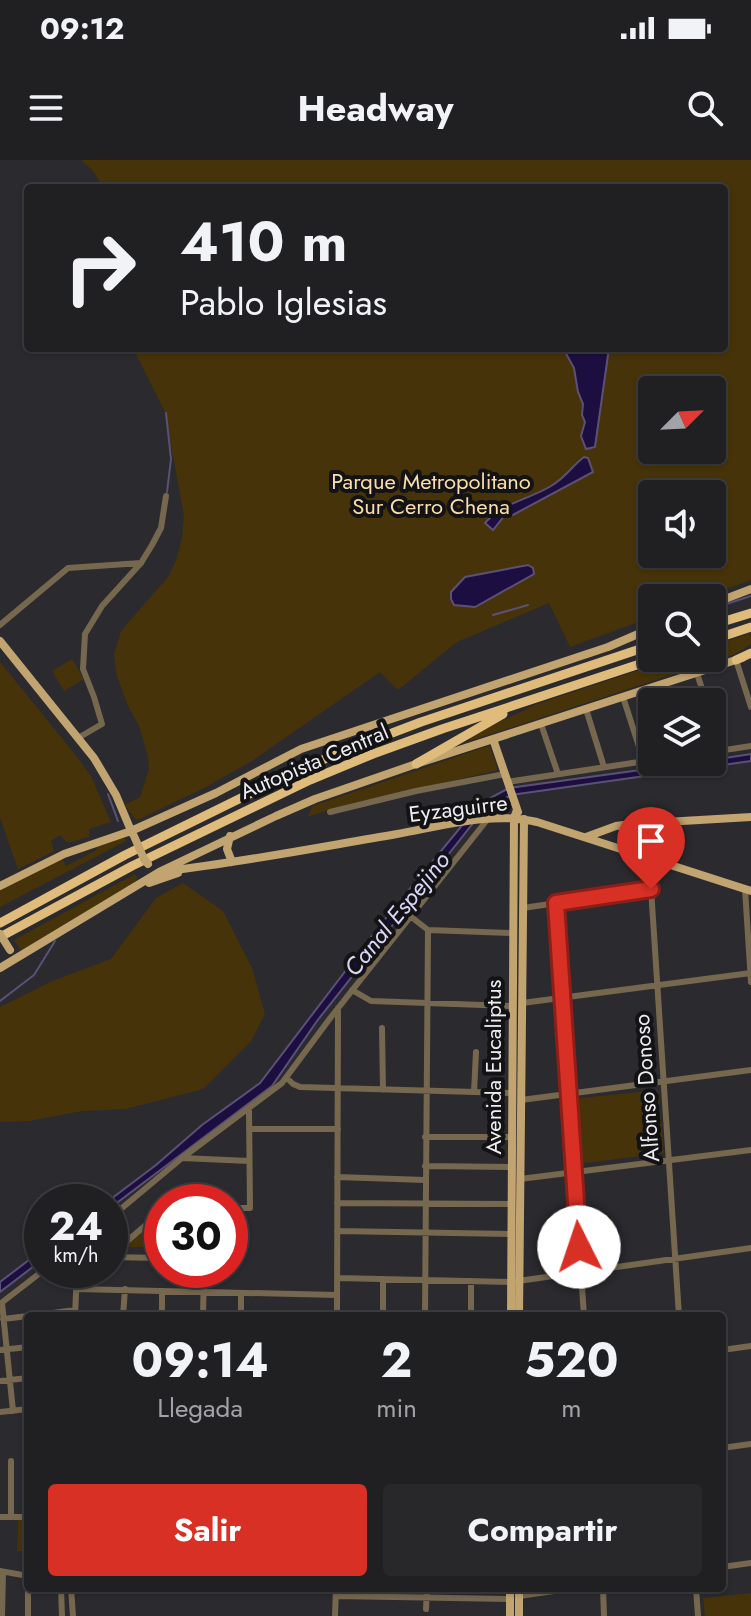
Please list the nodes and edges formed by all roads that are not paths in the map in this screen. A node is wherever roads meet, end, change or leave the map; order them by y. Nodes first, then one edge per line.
1 (166, 496) dead end
2 (141, 563) junction
3 (751, 589) edge
4 (726, 599) edge
5 (751, 613) edge
6 (726, 621) edge
7 (0, 625) edge
8 (751, 627) edge
9 (638, 634) edge
10 (726, 635) edge
11 (0, 641) edge
12 (638, 650) edge
13 (751, 654) edge
14 (736, 660) junction
15 (638, 665) edge
16 (697, 673) junction
17 (660, 685) junction
18 (661, 688) edge
19 (702, 688) edge
20 (623, 697) junction
21 (532, 700) junction
22 (751, 707) edge
23 (586, 709) junction
24 (541, 724) junction
25 (638, 735) edge
26 (78, 738) junction
27 (493, 739) junction
28 (751, 746) edge
29 (726, 750) edge
30 (638, 762) edge
31 (416, 764) junction
32 (604, 767) junction
33 (558, 774) junction
34 (507, 781) junction
35 (515, 810) junction
36 (330, 812) dead end
37 (126, 817) junction
38 (751, 817) edge
39 (524, 819) junction
40 (483, 820) junction
41 (616, 826) junction
42 (132, 834) junction
43 (119, 835) junction
44 (230, 836) junction
45 (585, 837) junction
46 (614, 846) junction
47 (649, 858) junction
48 (232, 862) junction
49 (145, 863) junction
50 (200, 867) junction
51 (161, 871) junction
52 (140, 883) junction
53 (0, 886) edge
54 (651, 889) junction
55 (748, 890) edge
56 (123, 894) junction
57 (556, 903) junction
58 (523, 908) junction
59 (410, 916) junction
60 (0, 923) edge
61 (428, 930) junction
62 (512, 933) junction
63 (0, 936) edge
64 (12, 954) junction
65 (0, 968) edge
66 (751, 973) edge
67 (751, 982) edge
68 (657, 985) junction
69 (352, 990) junction
70 (563, 998) junction
71 (427, 1003) junction
72 (522, 1003) junction
73 (512, 1006) junction
74 (338, 1008) junction
75 (338, 1020) junction
76 (324, 1028) junction
77 (382, 1028) dead end
78 (476, 1052) dead end
79 (751, 1070) edge
80 (287, 1078) junction
81 (663, 1082) junction
82 (338, 1089) junction
83 (383, 1090) junction
84 (426, 1091) junction
85 (474, 1092) junction
86 (511, 1093) junction
87 (569, 1094) junction
88 (521, 1100) junction
89 (249, 1108) junction
90 (249, 1129) junction
91 (338, 1129) junction
92 (425, 1137) junction
93 (511, 1137) junction
94 (751, 1150) edge
95 (182, 1158) junction
96 (668, 1160) junction
97 (249, 1161) junction
98 (425, 1166) junction
99 (510, 1167) junction
100 (574, 1172) junction
101 (337, 1177) junction
102 (520, 1179) junction
103 (425, 1180) junction
104 (128, 1203) edge
105 (337, 1203) junction
106 (425, 1204) junction
107 (510, 1204) junction
108 (248, 1208) edge
109 (144, 1227) edge
110 (337, 1231) junction
111 (425, 1232) junction
112 (510, 1234) junction
113 (128, 1240) edge
114 (751, 1248) edge
115 (675, 1259) junction
116 (581, 1272) junction
117 (337, 1278) junction
118 (383, 1279) junction
119 (425, 1280) junction
120 (471, 1281) junction
121 (514, 1281) junction
122 (24, 1285) edge
123 (204, 1288) edge
124 (76, 1289) joint
125 (125, 1289) junction
126 (162, 1291) junction
127 (204, 1292) junction
128 (241, 1293) junction
129 (337, 1295) junction
130 (1, 1303) edge
131 (75, 1312) edge
132 (123, 1312) edge
133 (162, 1312) edge
134 (203, 1312) edge
135 (241, 1312) edge
136 (337, 1312) edge
137 (383, 1312) edge
138 (425, 1312) edge
139 (471, 1312) edge
140 (511, 1312) edge
141 (518, 1312) edge
142 (584, 1312) edge
143 (679, 1312) edge
144 (24, 1317) edge
145 (3, 1319) junction
146 (751, 1346) edge
147 (24, 1347) edge
148 (726, 1349) edge
149 (3, 1350) edge
150 (24, 1378) edge
151 (10, 1380) junction
152 (0, 1381) edge
153 (24, 1410) edge
154 (13, 1411) junction
155 (0, 1412) edge
156 (751, 1444) edge
157 (726, 1447) edge
158 (11, 1461) dead end
159 (0, 1517) edge
160 (11, 1517) junction
161 (24, 1517) edge
162 (751, 1563) edge
163 (726, 1566) edge
164 (1, 1571) edge
165 (24, 1575) edge
166 (28, 1592) edge
167 (61, 1592) edge
168 (71, 1592) edge
169 (336, 1592) edge
170 (427, 1592) edge
171 (603, 1592) edge
172 (696, 1592) edge
173 (516, 1594) edge
174 (427, 1598) junction
175 (426, 1609) dead end
176 (2, 1616) edge
177 (28, 1616) edge
178 (62, 1616) edge
179 (73, 1616) edge
180 (335, 1616) edge
181 (510, 1616) edge
182 (519, 1616) edge
183 (604, 1616) edge
184 (698, 1616) edge

1 - 2 street
2 - 7 street
2 - 26 street
3 - 4 main road
5 - 6 highway
8 - 10 highway
9 - 42 main road
11 - 26 main road
12 - 60 highway, Autopista Central
13 - 14 highway
14 - 16 main road
14 - 22 street
15 - 21 highway, Autopista Central
16 - 17 main road
16 - 19 street
17 - 18 street
17 - 20 main road
20 - 23 main road
20 - 25 street
21 - 31 highway
21 - 63 highway, Autopista Central
23 - 24 main road
23 - 32 street
24 - 27 main road
24 - 33 street
26 - 37 main road
27 - 31 main road
27 - 34 main road
28 - 29 street
30 - 32 street
31 - 44 main road
32 - 33 street
33 - 34 street
34 - 35 main road
34 - 36 street
35 - 39 main road
35 - 40 main road, Eyzaguirre
35 - 62 main road, Avenida Eucaliptus
37 - 42 main road
37 - 43 main road
38 - 41 main road
39 - 45 main road, Eyzaguirre
39 - 58 main road, Avenida Eucaliptus
40 - 48 main road, Eyzaguirre
40 - 59 street
41 - 45 main road
41 - 46 main road
42 - 43 main road
42 - 49 main road, bridge
43 - 53 main road
44 - 48 main road
44 - 51 main road
45 - 46 main road, Eyzaguirre
46 - 47 main road, Eyzaguirre
47 - 54 street, Alfonso Donoso
47 - 55 main road, Eyzaguirre
48 - 50 main road, Eyzaguirre
49 - 51 main road
49 - 52 main road
50 - 51 main road, Eyzaguirre
50 - 56 main road
51 - 52 main road
52 - 56 main road
54 - 57 street
54 - 68 street, Alfonso Donoso
55 - 66 street
56 - 64 main road
57 - 58 street
57 - 70 street
58 - 72 main road, Avenida Eucaliptus
59 - 61 street
59 - 69 street
61 - 62 street
61 - 71 street
62 - 73 main road, Avenida Eucaliptus
63 - 64 main road, bridge
64 - 65 main road
66 - 67 street
66 - 68 street
68 - 70 street
68 - 81 street, Alfonso Donoso
69 - 71 street
69 - 74 street
70 - 72 street
70 - 87 street
71 - 73 street
71 - 84 street
72 - 88 main road, Avenida Eucaliptus
73 - 86 main road, Avenida Eucaliptus
74 - 75 street
74 - 76 street
75 - 76 street
75 - 82 street
76 - 80 street
77 - 83 street
78 - 85 street
79 - 81 street
80 - 82 street
80 - 89 street
81 - 87 street
81 - 96 street, Alfonso Donoso
82 - 83 street
82 - 91 street
83 - 84 street
84 - 85 street
84 - 92 street
85 - 86 street
86 - 93 main road, Avenida Eucaliptus
87 - 88 street
87 - 100 street
88 - 102 main road, Avenida Eucaliptus
89 - 90 street
89 - 95 street
90 - 91 street
90 - 97 street
91 - 101 street
92 - 93 street
92 - 98 street
93 - 99 main road, Avenida Eucaliptus
94 - 96 street
95 - 97 street
95 - 104 street
96 - 100 street
96 - 115 street, Alfonso Donoso
97 - 108 street
98 - 99 street
98 - 103 street
99 - 107 main road, Avenida Eucaliptus
100 - 102 street
100 - 116 street
101 - 103 street
101 - 105 street
102 - 121 main road, Avenida Eucaliptus
103 - 106 street
105 - 106 street
105 - 110 street
106 - 107 street
106 - 111 street
107 - 112 main road, Avenida Eucaliptus
109 - 113 street
110 - 111 street
110 - 117 street
111 - 112 street
111 - 119 street
112 - 121 main road, Avenida Eucaliptus
114 - 115 street
115 - 116 street
115 - 143 street, Alfonso Donoso
116 - 121 street
116 - 142 street
117 - 118 street
117 - 129 street
118 - 119 street
118 - 137 street
119 - 120 street
119 - 138 street
120 - 121 street
120 - 139 street
121 - 140 main road, Avenida Eucaliptus
121 - 141 main road, Avenida Eucaliptus
122 - 130 street
123 - 127 street
124 - 125 street
124 - 131 street
125 - 126 street
125 - 132 street
126 - 127 street
126 - 133 street
127 - 128 street
127 - 134 street
128 - 129 street
128 - 135 street
129 - 136 street
130 - 145 street
144 - 145 street
145 - 149 street
146 - 148 street
147 - 149 street
149 - 151 street
150 - 151 street
151 - 152 street
151 - 154 street
153 - 154 street
154 - 155 street
156 - 157 street
158 - 160 street
159 - 160 street
160 - 161 street
162 - 163 street
164 - 165 street
164 - 176 street
166 - 177 street
167 - 178 street
168 - 179 street
169 - 174 street
169 - 180 street
170 - 174 street
171 - 183 street
172 - 184 street
173 - 174 street
173 - 181 main road
173 - 182 main road
174 - 175 street

